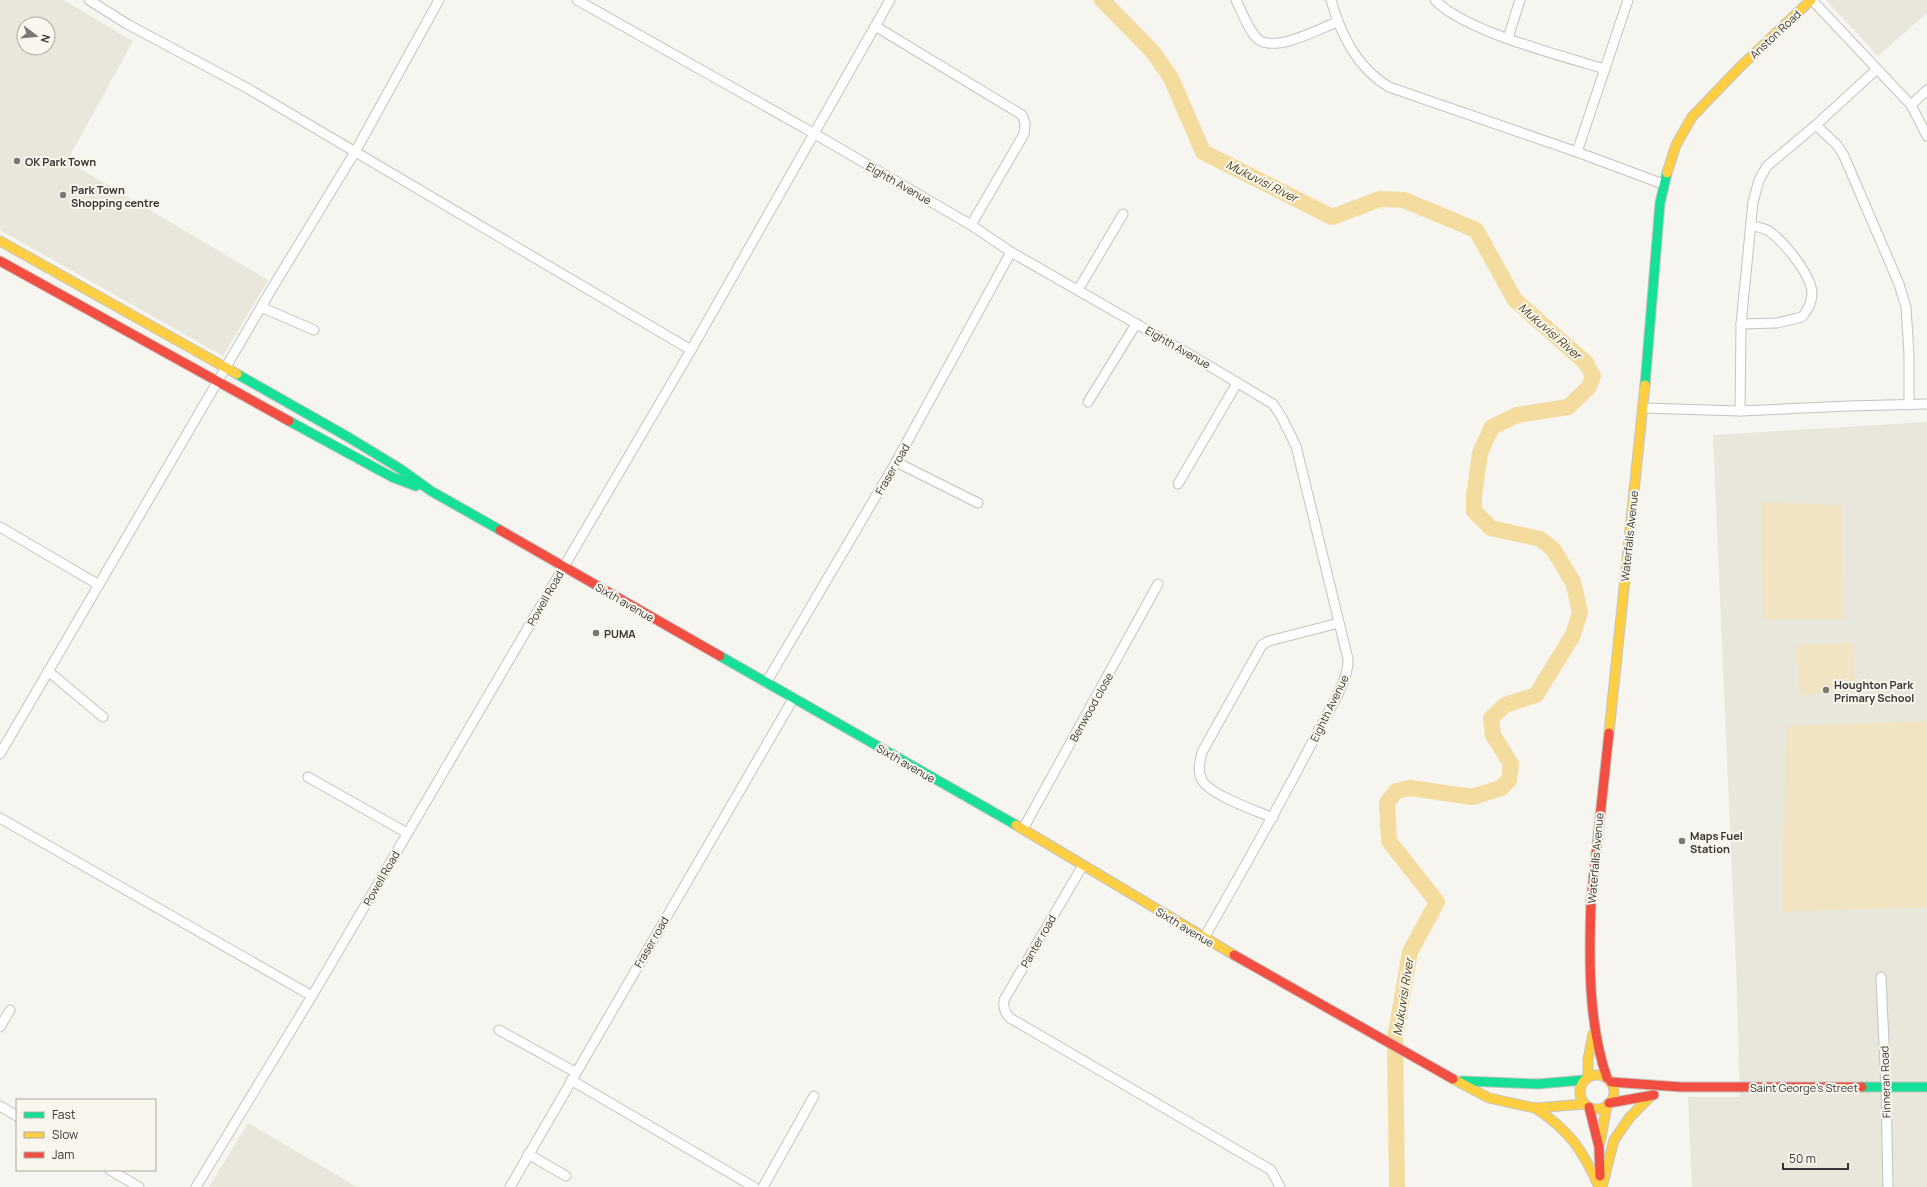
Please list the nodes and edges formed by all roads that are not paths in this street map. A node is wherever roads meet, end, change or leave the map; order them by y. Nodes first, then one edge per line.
1 (89, 0) edge
2 (440, 0) edge
3 (577, 0) edge
4 (890, 0) edge
5 (1236, 0) edge
6 (1331, 0) edge
7 (1435, 0) edge
8 (1520, 0) edge
9 (1628, 0) edge
10 (1811, 0) edge
11 (1338, 22) junction
12 (875, 26) junction
13 (1508, 38) junction
14 (1739, 68) joint
15 (1605, 69) junction
16 (1877, 69) junction
17 (1927, 90) edge
18 (1912, 105) junction
19 (1816, 125) junction
20 (815, 134) junction
21 (1927, 136) edge
22 (355, 152) junction
23 (1577, 152) junction
24 (1663, 184) junction
25 (1123, 214) dead end
26 (971, 225) junction
27 (1751, 225) junction
28 (0, 241) edge
29 (1011, 252) junction
30 (0, 261) edge
31 (1078, 290) junction
32 (261, 307) junction
33 (1136, 324) junction
34 (1741, 324) junction
35 (314, 330) dead end
36 (691, 350) junction
37 (226, 368) junction
38 (217, 382) junction
39 (1237, 383) junction
40 (1088, 402) dead end
41 (1927, 404) edge
42 (1909, 405) junction
43 (1643, 408) junction
44 (1740, 411) junction
45 (896, 462) junction
46 (1178, 484) dead end
47 (431, 491) junction
48 (978, 503) dead end
49 (0, 527) edge
50 (563, 566) junction
51 (1158, 584) dead end
52 (99, 585) junction
53 (1338, 623) junction
54 (48, 671) junction
55 (766, 683) junction
56 (793, 699) junction
57 (103, 717) dead end
58 (0, 754) edge
59 (308, 777) dead end
60 (0, 818) edge
61 (1273, 818) junction
62 (1023, 829) junction
63 (407, 833) junction
64 (1083, 865) junction
65 (1204, 938) junction
66 (1881, 977) dead end
67 (312, 996) junction
68 (10, 1010) dead end
69 (0, 1026) edge
70 (1594, 1028) junction
71 (499, 1030) dead end
72 (573, 1076) junction
73 (1586, 1079) junction
74 (1609, 1080) junction
75 (1456, 1081) junction
76 (1681, 1087) junction
77 (1927, 1087) edge
78 (1886, 1088) junction
79 (1652, 1095) junction
80 (814, 1096) dead end
81 (1608, 1104) junction
82 (1587, 1105) junction
83 (0, 1106) edge
84 (1535, 1108) junction
85 (16, 1115) edge
86 (1599, 1147) junction
87 (528, 1154) junction
88 (112, 1171) edge
89 (566, 1176) dead end
90 (139, 1187) edge
91 (196, 1187) edge
92 (510, 1187) edge
93 (754, 1187) edge
94 (763, 1187) edge
95 (1280, 1187) edge
96 (1600, 1187) edge
97 (1888, 1187) edge

1 - 22 street
2 - 22 street
3 - 20 street, Eighth Avenue
4 - 12 street, Powell Road
5 - 11 street
6 - 11 street
7 - 13 street
8 - 13 street
9 - 15 street
10 - 14 street, Anston Road
10 - 16 street
11 - 23 street
12 - 20 street, Powell Road
12 - 26 street
13 - 15 street
14 - 24 street, Waterfalls Avenue
15 - 23 street
16 - 18 street
16 - 19 street
17 - 18 street
18 - 21 street
19 - 27 street
19 - 42 street
20 - 26 street, Eighth Avenue
20 - 36 street, Powell Road
22 - 32 street
22 - 36 street
23 - 24 street
24 - 43 street, Waterfalls Avenue
25 - 31 street
26 - 29 street, Eighth Avenue
27 - 34 street
27 - 34 street
28 - 37 street
29 - 31 street, Eighth Avenue
29 - 45 street, Fraser road
30 - 38 street
31 - 33 street, Eighth Avenue
32 - 35 street
32 - 37 street
33 - 39 street, Eighth Avenue
33 - 40 street
34 - 44 street
36 - 50 street, Powell Road
37 - 38 street
37 - 47 street
38 - 47 street
38 - 52 street
39 - 46 street
39 - 53 street, Eighth Avenue
41 - 42 street
42 - 44 street
43 - 44 street
43 - 70 street, Waterfalls Avenue
45 - 48 street
45 - 55 street, Fraser road
47 - 50 street, Sixth avenue
49 - 52 street
50 - 55 street, Sixth avenue
50 - 63 street, Powell Road
51 - 62 street, Benwood close
52 - 54 street
53 - 61 street, Eighth Avenue
53 - 61 street
54 - 57 street
54 - 58 street
55 - 56 street, Sixth avenue
56 - 62 street, Sixth avenue
56 - 72 street, Fraser road
59 - 63 street
60 - 67 street
61 - 65 street, Eighth Avenue
62 - 64 street, Sixth avenue
63 - 67 street, Powell Road
64 - 65 street, Sixth avenue
64 - 95 street, Panter road
65 - 75 street, Sixth avenue
66 - 78 street, Finneran Road
67 - 91 street, Powell Road
68 - 69 street
70 - 73 street, Waterfalls Avenue
70 - 74 street, Waterfalls Avenue
71 - 72 street
72 - 87 street, Fraser road
72 - 93 street
73 - 74 street
73 - 75 street
73 - 82 street
74 - 76 street, Saint George's Street
74 - 81 street
75 - 84 street, Sixth avenue
76 - 78 street, Saint George's Street
76 - 79 street, Saint George's Street
77 - 78 street, Saint George's Street
78 - 97 street, Finneran Road
79 - 81 street, Saint George's Street
79 - 96 street
80 - 94 street
81 - 82 street
81 - 86 street
82 - 84 street
82 - 86 street
83 - 85 street
84 - 96 street
86 - 96 street
87 - 89 street
87 - 92 street, Fraser road
88 - 90 street

